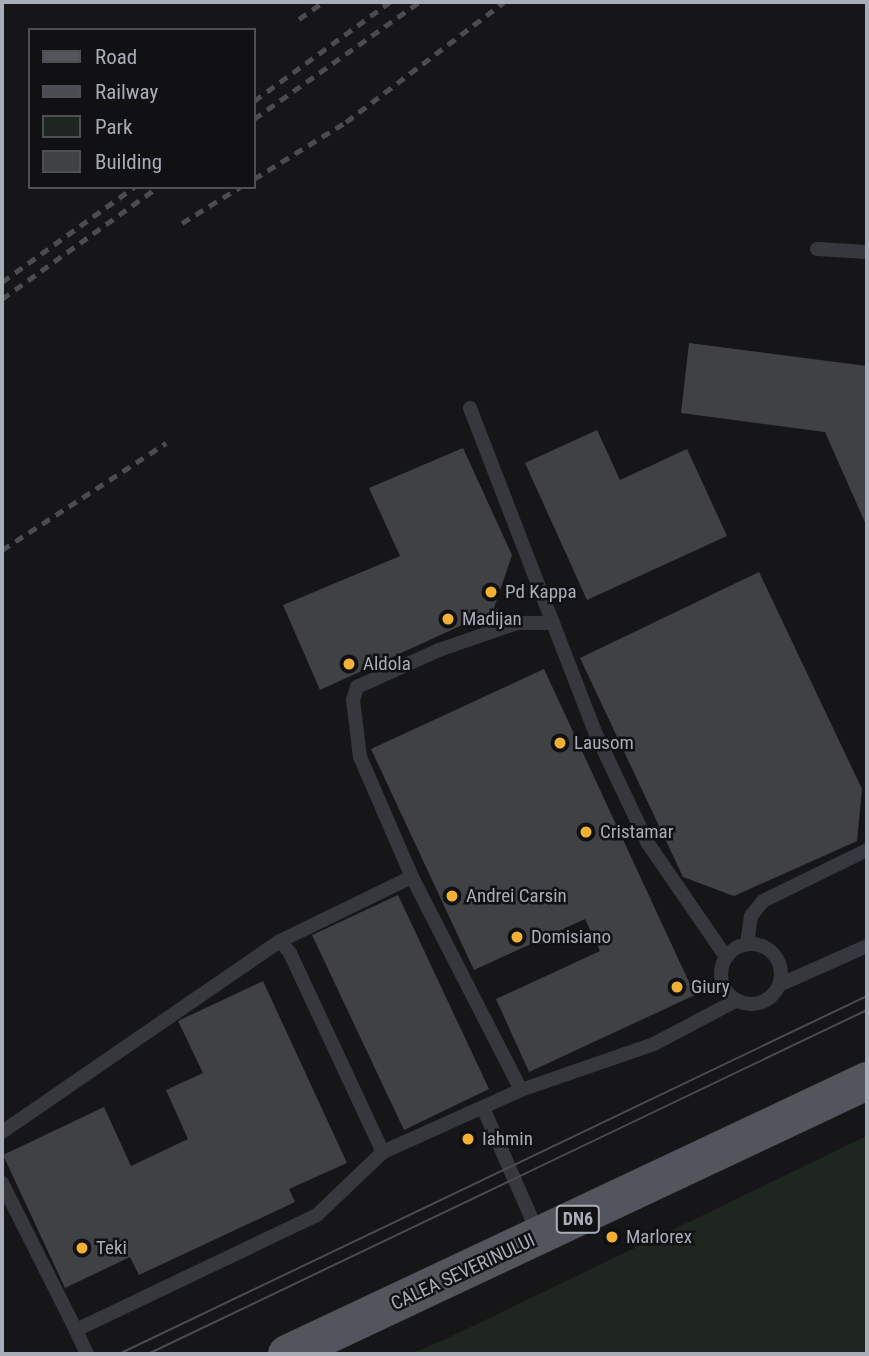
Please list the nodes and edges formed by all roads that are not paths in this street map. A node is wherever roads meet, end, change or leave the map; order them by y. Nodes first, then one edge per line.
1 (817, 249) dead end
2 (867, 252) edge
3 (470, 408) dead end
4 (553, 623) junction
5 (867, 850) edge
6 (412, 877) junction
7 (280, 942) junction
8 (747, 944) junction
9 (867, 946) edge
10 (726, 957) junction
11 (779, 985) junction
12 (737, 1000) junction
13 (867, 1081) edge
14 (521, 1090) junction
15 (484, 1110) junction
16 (2, 1132) edge
17 (383, 1152) junction
18 (2, 1183) edge
19 (540, 1237) junction
20 (76, 1330) junction
21 (87, 1354) edge
22 (287, 1354) edge

1 - 2 lane
3 - 4 lane
4 - 6 lane
4 - 10 lane
5 - 8 lane
6 - 7 lane
6 - 14 lane
7 - 16 lane
7 - 17 lane
8 - 10 lane
8 - 11 lane
9 - 11 lane
10 - 12 lane
11 - 12 lane
12 - 14 lane
13 - 19 main road, CALEA SEVERINULUI / DN6
14 - 15 lane
15 - 17 lane
15 - 19 lane
17 - 20 lane
18 - 20 lane
19 - 22 main road, CALEA SEVERINULUI / DN6
20 - 21 lane

